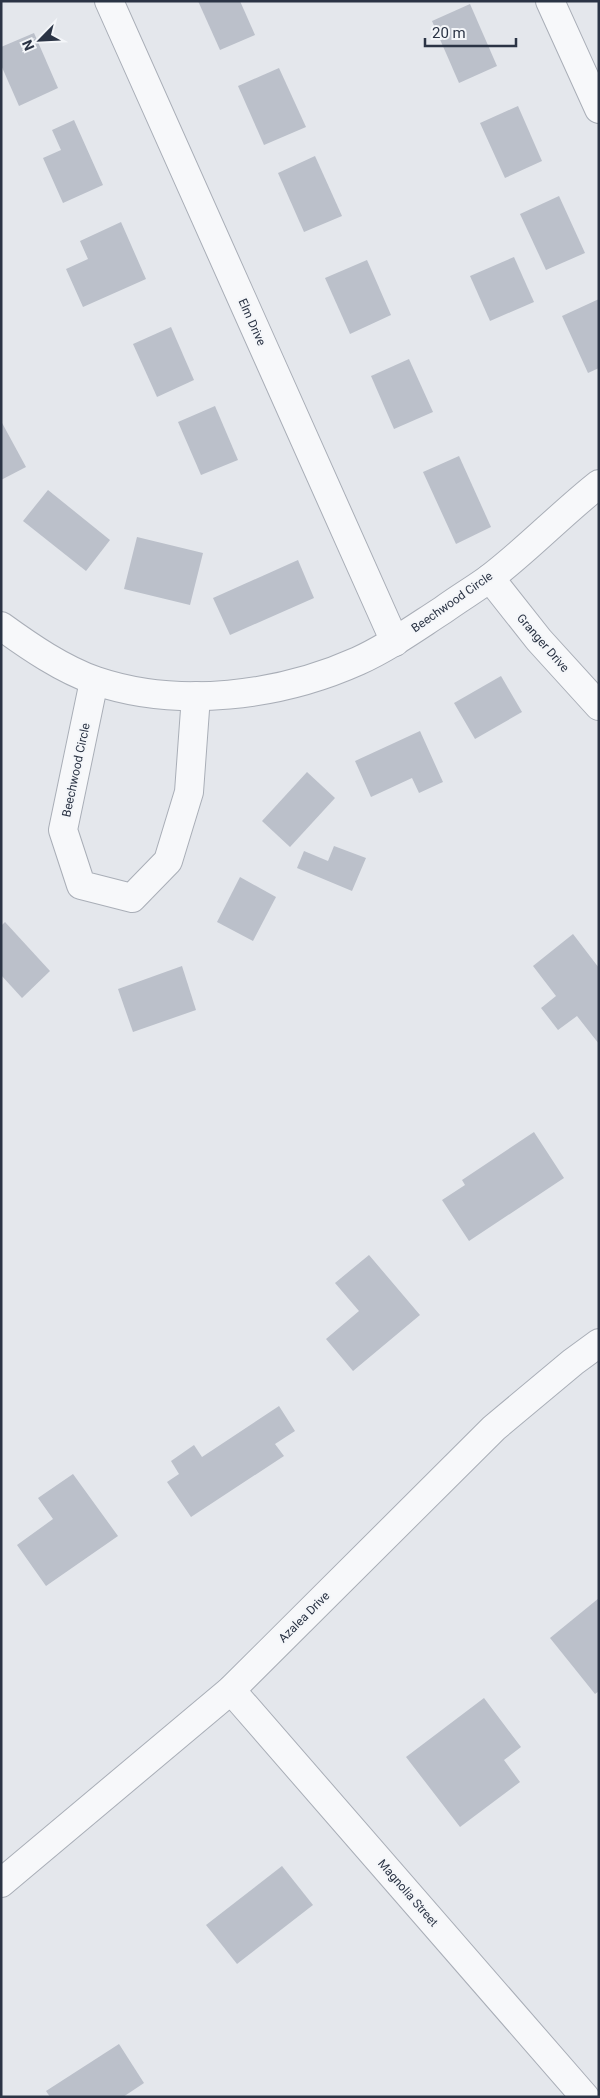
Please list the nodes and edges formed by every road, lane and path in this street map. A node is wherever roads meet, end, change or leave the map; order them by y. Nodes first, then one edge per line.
1 (109, 1) edge
2 (550, 1) edge
3 (599, 109) edge
4 (599, 484) edge
5 (490, 578) junction
6 (1, 626) edge
7 (395, 642) junction
8 (94, 681) junction
9 (196, 696) junction
10 (599, 706) edge
11 (599, 1343) edge
12 (230, 1690) junction
13 (1, 1883) edge
14 (584, 2097) edge

1 - 7 street, Elm Drive
2 - 3 street
4 - 5 street, Beechwood Circle
5 - 7 street, Beechwood Circle
5 - 10 street, Granger Drive
6 - 8 street, Beechwood Circle
7 - 9 street, Beechwood Circle
8 - 9 street, Beechwood Circle
8 - 9 street, Beechwood Circle
11 - 12 street, Azalea Drive
12 - 13 street, Azalea Drive
12 - 14 street, Magnolia Street

